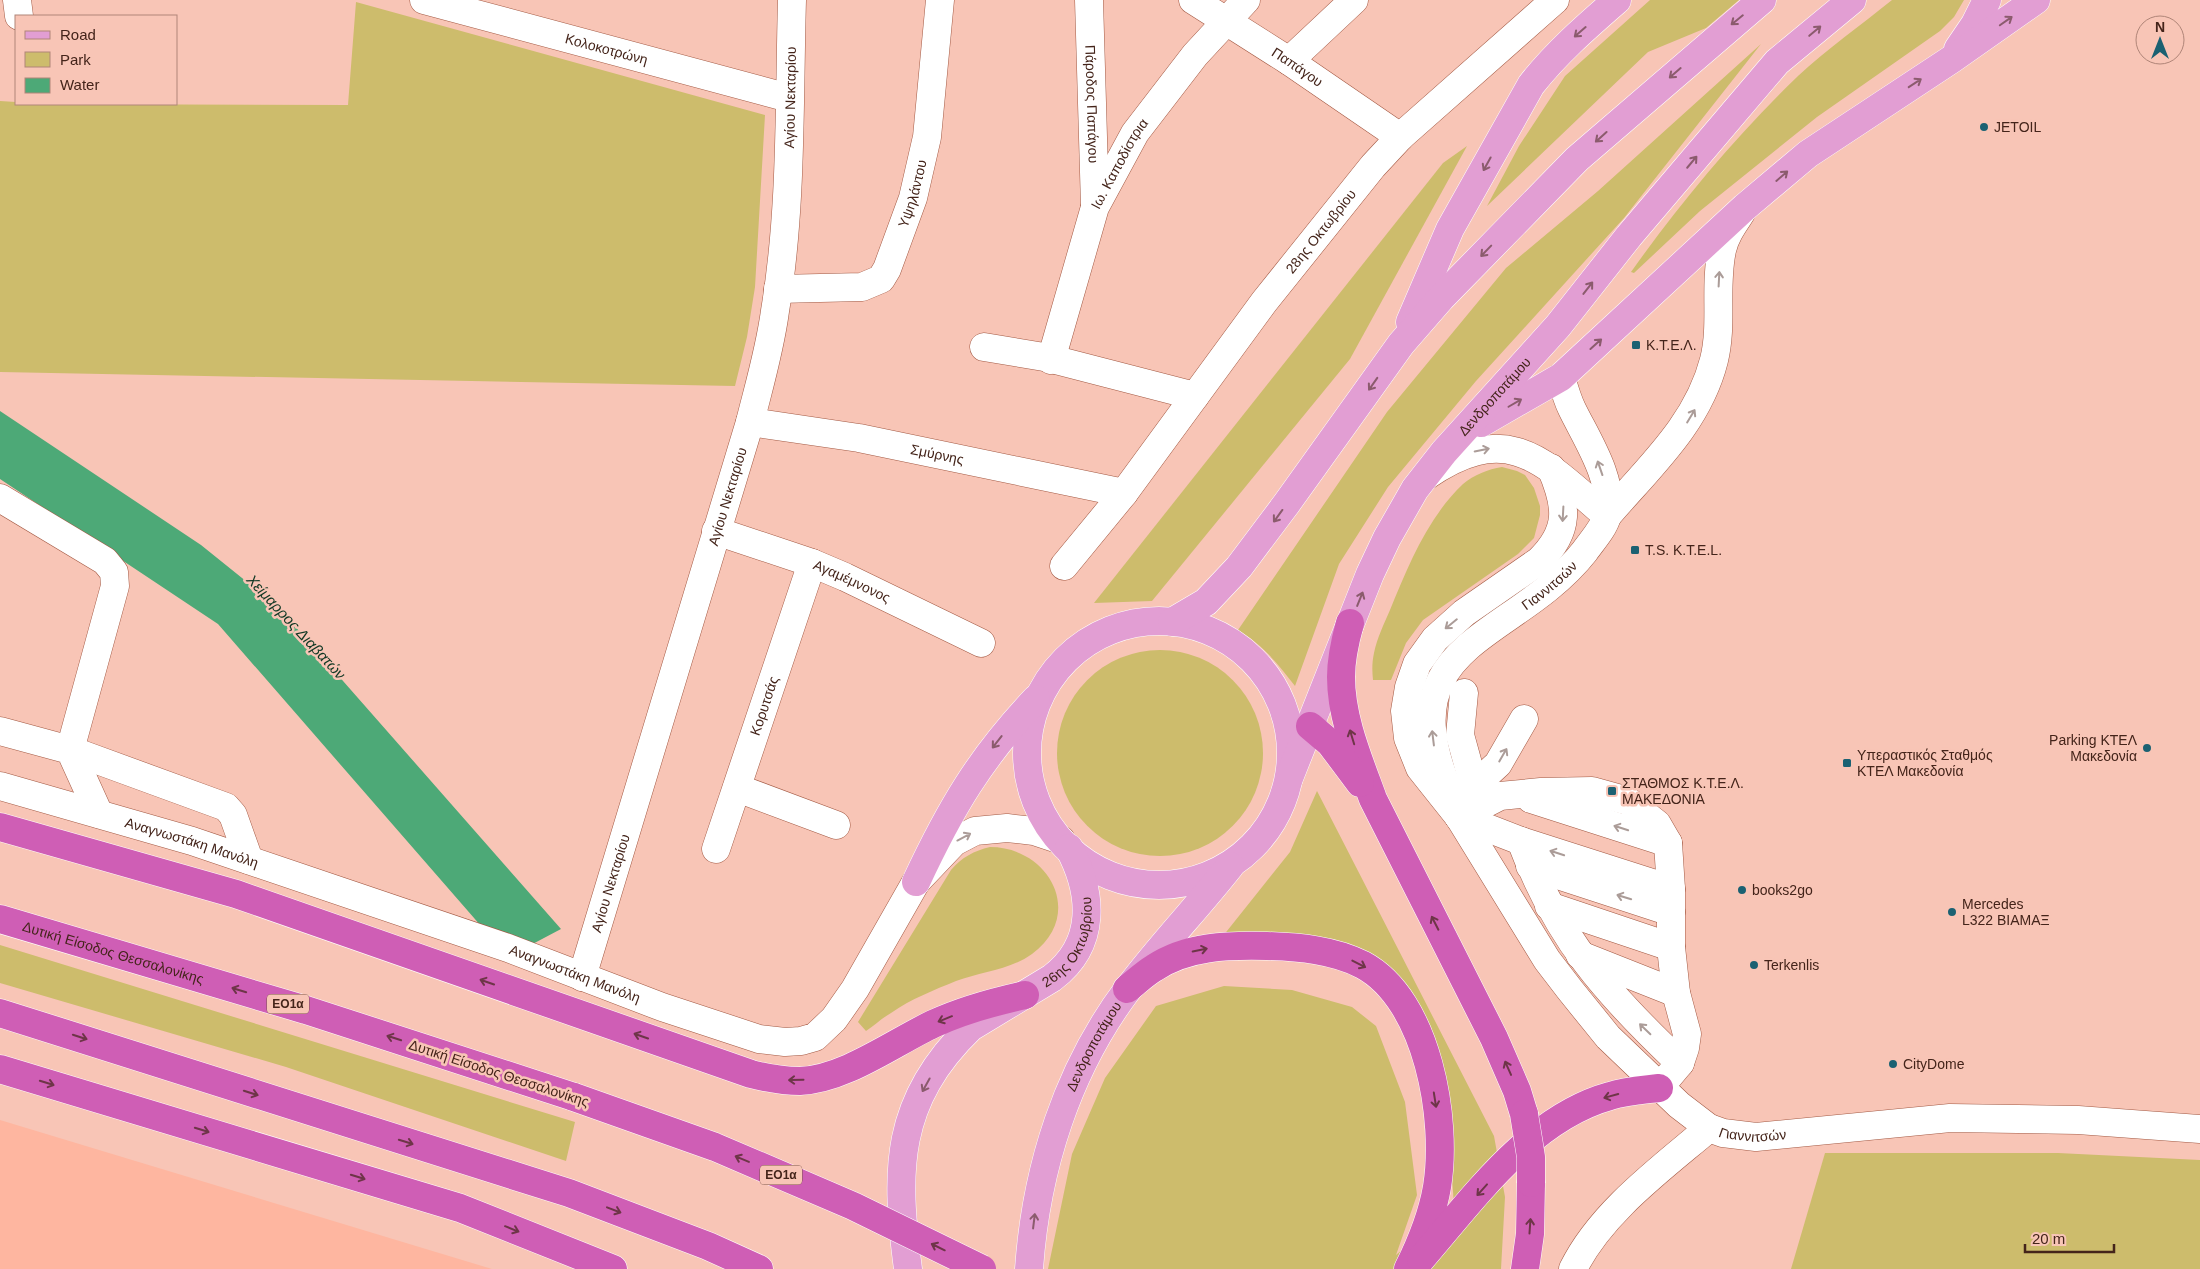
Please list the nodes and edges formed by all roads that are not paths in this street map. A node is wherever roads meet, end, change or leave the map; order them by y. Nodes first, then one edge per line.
1 (17, 0) edge
2 (424, 0) edge
3 (792, 0) edge
4 (940, 0) edge
5 (1089, 0) edge
6 (1193, 0) edge
7 (1246, 0) edge
8 (1354, 0) edge
9 (1554, 0) edge
10 (1617, 0) edge
11 (1762, 0) edge
12 (1852, 0) edge
13 (1987, 0) edge
14 (2036, 0) edge
15 (19, 15) edge
16 (1226, 21) junction
17 (1952, 59) junction
18 (1290, 61) junction
19 (789, 98) junction
20 (1400, 137) junction
21 (1095, 207) junction
22 (1745, 207) junction
23 (778, 289) junction
24 (1558, 326) junction
25 (1401, 344) junction
26 (984, 347) dead end
27 (1051, 360) junction
28 (1561, 377) junction
29 (1195, 396) junction
30 (750, 422) junction
31 (1458, 436) junction
32 (1551, 468) junction
33 (1423, 478) junction
34 (1124, 493) junction
35 (0, 498) edge
36 (1607, 516) junction
37 (716, 531) junction
38 (812, 563) junction
39 (1064, 566) dead end
40 (1172, 622) junction
41 (1350, 623) junction
42 (981, 643) dead end
43 (1042, 692) junction
44 (1464, 693) dead end
45 (1279, 697) junction
46 (1524, 719) dead end
47 (1310, 726) junction
48 (0, 731) edge
49 (70, 750) junction
50 (1289, 778) junction
51 (0, 786) edge
52 (1474, 786) junction
53 (737, 788) junction
54 (1373, 800) junction
55 (99, 814) junction
56 (1459, 817) junction
57 (836, 825) dead end
58 (0, 827) edge
59 (1521, 841) junction
60 (1065, 844) junction
61 (716, 849) dead end
62 (248, 860) junction
63 (1235, 860) junction
64 (1530, 866) junction
65 (916, 882) junction
66 (1671, 900) junction
67 (1549, 906) junction
68 (0, 919) edge
69 (1670, 947) junction
70 (1579, 955) junction
71 (582, 977) junction
72 (1127, 990) junction
73 (1676, 993) junction
74 (1025, 995) junction
75 (0, 1013) edge
76 (1680, 1063) junction
77 (0, 1069) edge
78 (1659, 1088) junction
79 (1709, 1128) junction
80 (2200, 1129) edge
81 (613, 1269) edge
82 (759, 1269) edge
83 (908, 1269) edge
84 (982, 1269) edge
85 (1029, 1269) edge
86 (1408, 1269) edge
87 (1413, 1269) edge
88 (1525, 1269) edge
89 (1573, 1269) edge

1 - 15 street
2 - 19 street, Κολοκοτρώνη
3 - 19 street, Αγίου Νεκταρίου
4 - 23 street, Υψηλάντου
5 - 21 street, Πάροδος Παπάγου
6 - 16 street, Παπάγου
7 - 16 street, Ιω. Καποδίστρια
8 - 18 street
9 - 20 street, 28ης Οκτωβρίου
10 -> 25 main road
11 -> 25 main road
24 -> 12 main road, Δενδροποτάμου
13 - 17 main road
17 -> 14 main road
16 - 18 street, Παπάγου
16 - 21 street, Ιω. Καποδίστρια
22 -> 17 main road
18 - 20 street, Παπάγου
19 - 23 street, Αγίου Νεκταρίου
20 - 29 street, 28ης Οκτωβρίου
21 - 27 street, Ιω. Καποδίστρια
28 -> 22 main road
36 -> 22 street, Γιαννιτσών
23 - 30 street, Αγίου Νεκταρίου
24 - 28 main road
24 - 31 main road, Δενδροποτάμου
25 -> 40 main road
26 - 27 street
27 - 29 street
31 -> 28 main road
36 -> 28 street
29 - 34 street, 28ης Οκτωβρίου
30 - 34 street, Σμύρνης
30 - 37 street, Αγίου Νεκταρίου
31 - 33 main road, Δενδροποτάμου
33 -> 32 street
32 - 36 street
32 -> 56 street, Γιαννιτσών
41 -> 33 main road, Δενδροποτάμου
34 - 39 street, 28ης Οκτωβρίου
35 - 49 street
56 -> 36 street, Γιαννιτσών
37 - 38 street, Αγαμέμνονος
37 - 71 street, Αγίου Νεκταρίου
38 - 42 street, Αγαμέμνονος
38 - 53 street, Κορυτσάς
40 - 43 main road, Δενδροποτάμου
40 - 45 main road, Δενδροποτάμου
41 - 47 main road, Δενδροποτάμου
54 -> 41 highway
43 - 60 main road, Δενδροποτάμου
43 -> 65 main road
44 - 52 street
45 - 47 main road
45 - 50 main road, Δενδροποτάμου
52 -> 46 street
47 - 50 main road, Δενδροποτάμου
47 - 54 highway
48 - 49 street
49 - 55 street
49 - 62 street
50 - 63 main road, Δενδροποτάμου
51 - 55 street, Αναγνωστάκη Μανόλη
52 - 56 street
53 - 57 street
53 - 61 street, Κορυτσάς
88 -> 54 highway, bridge
55 - 62 street, Αναγνωστάκη Μανόλη
56 - 59 street
66 -> 56 street
56 - 78 street, Γιαννιτσών
74 -> 58 highway
59 - 64 street
66 -> 59 street
60 - 63 main road, Δενδροποτάμου
65 -> 60 street, Αναγνωστάκη Μανόλη
60 - 74 main road, 26ης Οκτωβρίου
62 - 71 street, Αναγνωστάκη Μανόλη
63 - 72 main road, Δενδροποτάμου
66 -> 64 street
64 - 67 street
65 - 71 street, Αναγνωστάκη Μανόλη
66 - 69 street
67 - 69 street
67 - 70 street
84 -> 68 highway, Δυτική Είσοδος Θεσσαλονίκης / ΕΟ1α, bridge
69 - 73 street
70 - 73 street
76 -> 70 street
85 -> 72 main road, Δενδροποτάμου
72 -> 86 highway
73 - 76 street
74 -> 83 main road
75 -> 82 highway
76 - 78 street
77 -> 81 highway
78 - 79 street, Γιαννιτσών
78 -> 87 highway
79 - 80 street, Γιαννιτσών
79 - 89 street

